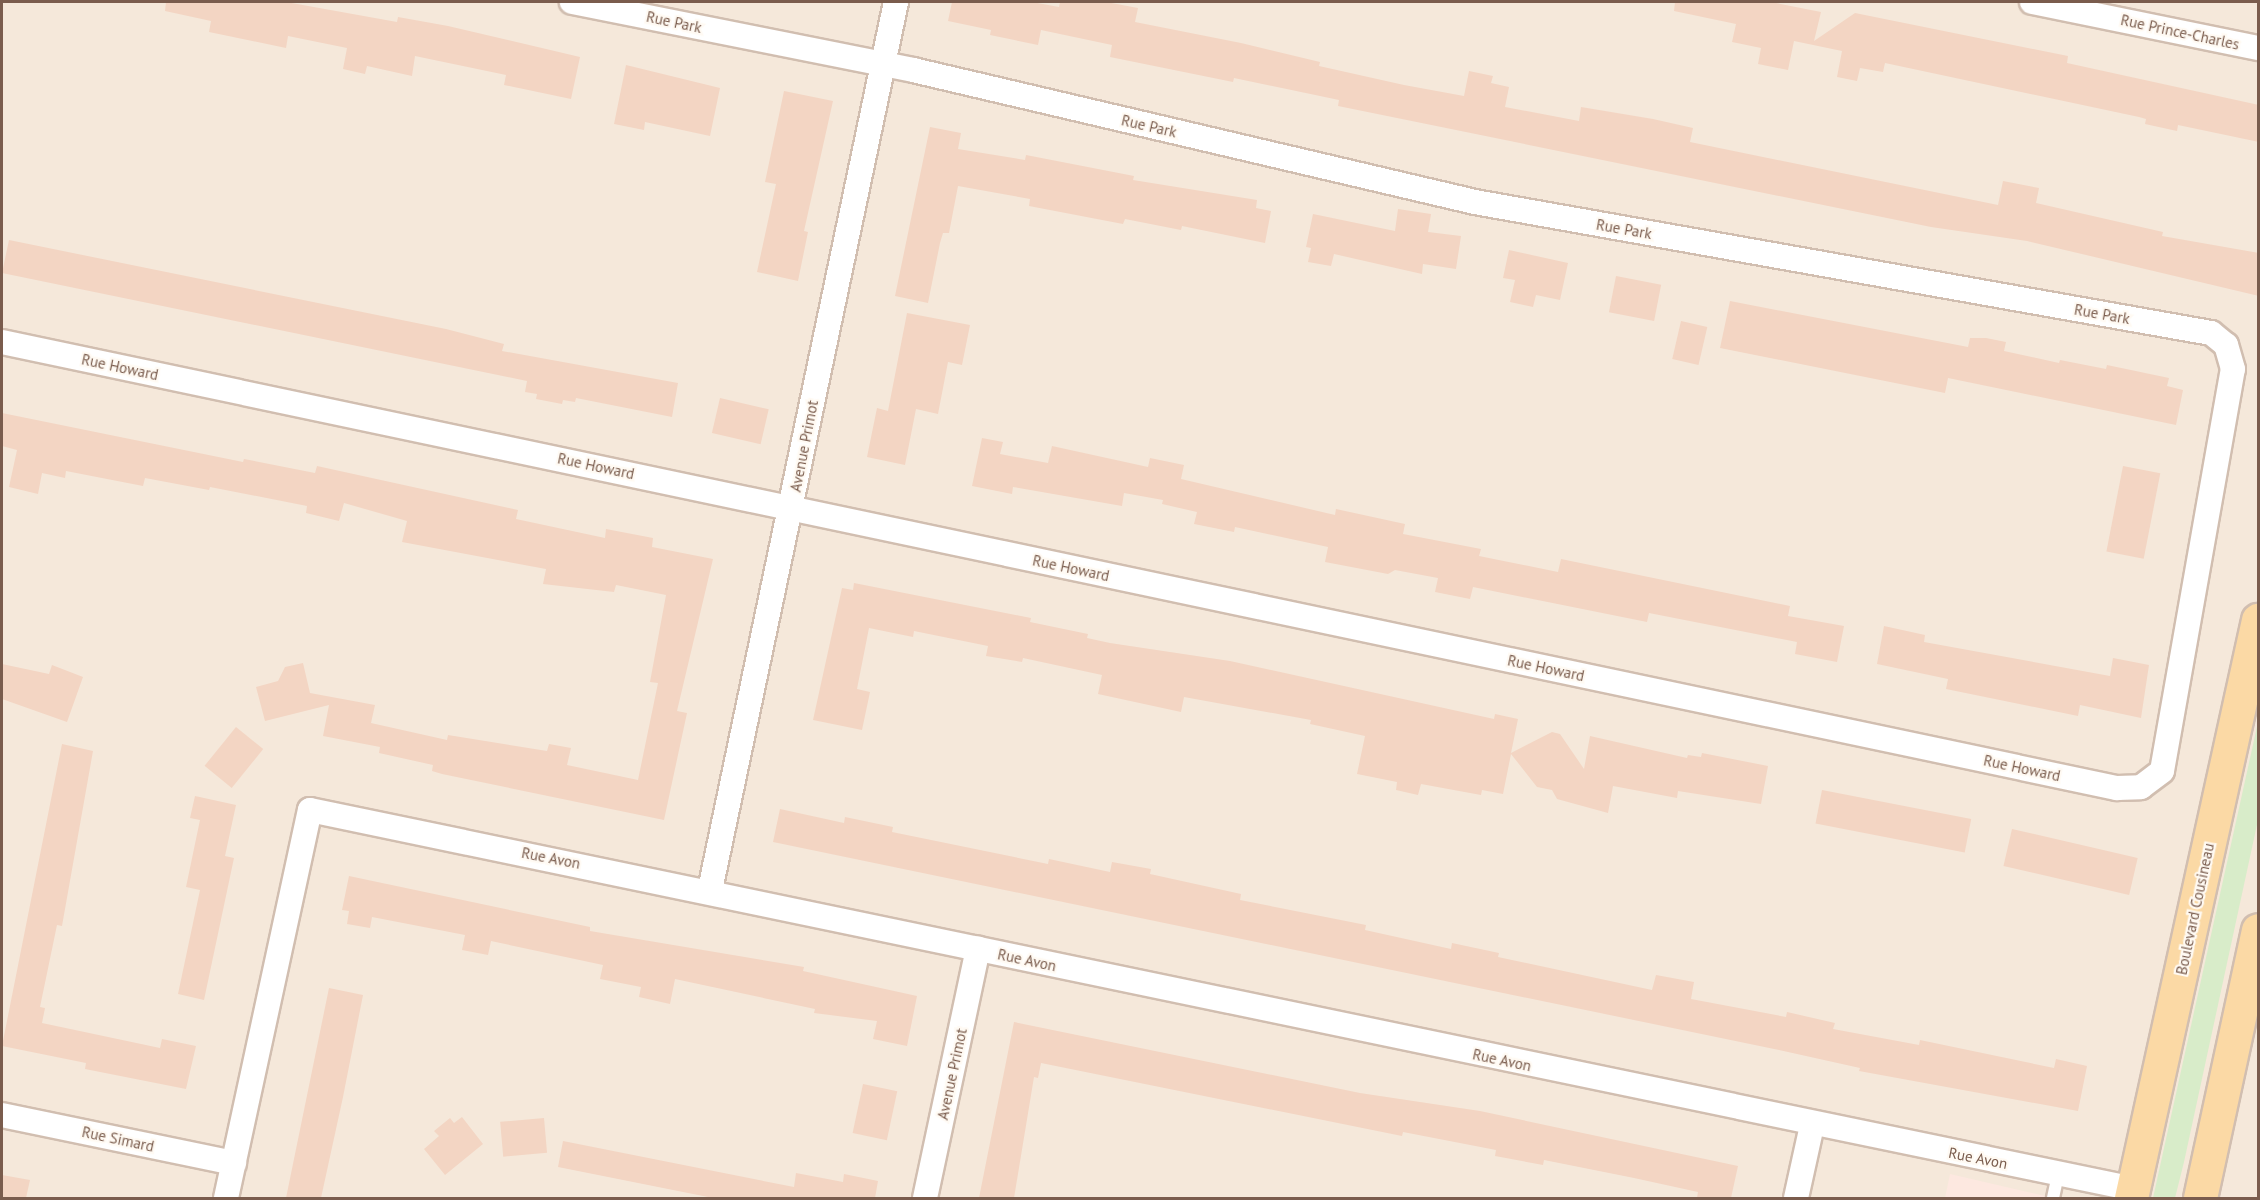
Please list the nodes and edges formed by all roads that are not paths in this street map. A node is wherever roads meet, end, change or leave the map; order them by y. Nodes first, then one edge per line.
1 (572, 2) edge
2 (896, 2) edge
3 (2032, 2) edge
4 (2259, 48) edge
5 (882, 64) junction
6 (2, 342) edge
7 (792, 507) junction
8 (2259, 620) edge
9 (2141, 787) joint
10 (710, 890) junction
11 (2259, 930) edge
12 (978, 949) junction
13 (2, 1115) edge
14 (1812, 1125) junction
15 (234, 1163) junction
16 (2058, 1174) junction
17 (2132, 1194) edge
18 (226, 1198) edge
19 (925, 1198) edge
20 (1796, 1198) edge
21 (2053, 1198) edge
22 (2200, 1198) edge

1 - 5 street, Rue Park
2 - 5 street, Avenue Primot
3 - 4 street, Rue Prince-Charles
5 - 7 street, Avenue Primot
5 - 9 street, Rue Park
6 - 7 street, Rue Howard
7 - 9 street, Rue Howard
7 - 10 street, Avenue Primot
8 - 17 main road, Boulevard Cousineau
10 - 12 street, Rue Avon
10 - 15 street, Rue Avon
11 - 22 main road
12 - 14 street, Rue Avon
12 - 19 street, Avenue Primot
13 - 15 street, Rue Simard
14 - 16 street, Rue Avon
14 - 20 street
15 - 18 street, Rue Avon
16 - 17 street, Rue Avon
16 - 21 lane

